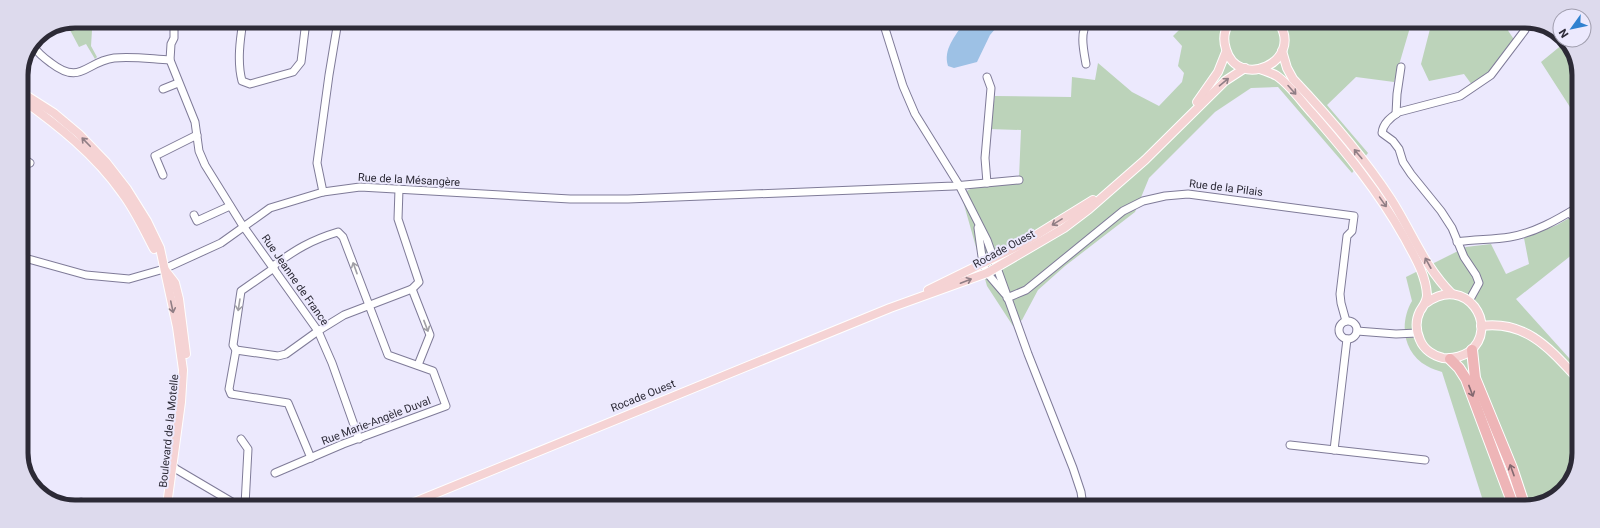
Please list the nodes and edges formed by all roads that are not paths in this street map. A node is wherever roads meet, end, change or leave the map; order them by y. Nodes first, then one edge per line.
1 (174, 28) edge
2 (242, 28) edge
3 (305, 28) edge
4 (337, 28) edge
5 (885, 28) edge
6 (1085, 28) edge
7 (1226, 28) edge
8 (1283, 28) edge
9 (1525, 30) dead end
10 (36, 50) edge
11 (1282, 51) junction
12 (1226, 52) junction
13 (170, 60) junction
14 (1086, 64) dead end
15 (1401, 67) dead end
16 (1245, 68) junction
17 (1260, 69) junction
18 (987, 77) dead end
19 (178, 83) junction
20 (163, 90) dead end
21 (28, 96) edge
22 (28, 104) edge
23 (1396, 114) junction
24 (1185, 119) junction
25 (197, 135) junction
26 (163, 174) dead end
27 (1019, 180) dead end
28 (987, 183) junction
29 (959, 185) junction
30 (1114, 187) junction
31 (399, 189) junction
32 (323, 192) junction
33 (230, 206) junction
34 (1572, 211) edge
35 (1569, 213) junction
36 (194, 215) dead end
37 (1572, 216) edge
38 (977, 220) junction
39 (243, 226) junction
40 (1457, 242) junction
41 (28, 259) edge
42 (994, 259) junction
43 (983, 264) junction
44 (273, 267) junction
45 (164, 269) junction
46 (998, 269) junction
47 (988, 274) junction
48 (412, 289) junction
49 (1452, 294) junction
50 (1007, 298) junction
51 (1469, 301) junction
52 (1426, 303) junction
53 (368, 305) junction
54 (890, 308) junction
55 (1346, 321) junction
56 (1481, 326) junction
57 (318, 331) junction
58 (1357, 331) junction
59 (1417, 333) junction
60 (1347, 339) junction
61 (236, 350) junction
62 (1472, 350) junction
63 (1450, 359) junction
64 (418, 365) junction
65 (1572, 372) edge
66 (241, 438) dead end
67 (359, 439) junction
68 (1290, 445) dead end
69 (1334, 450) junction
70 (311, 458) junction
71 (1425, 460) dead end
72 (174, 467) junction
73 (275, 473) dead end
74 (168, 500) edge
75 (172, 500) edge
76 (228, 500) edge
77 (245, 500) edge
78 (420, 500) edge
79 (1082, 500) edge
80 (1511, 500) edge
81 (1523, 500) edge

1 - 13 street
2 - 3 street
4 - 32 street
5 - 29 street
6 - 14 street
7 - 12 main road
8 - 11 main road
9 - 23 street
10 - 13 street
11 - 17 main road
49 -> 11 main road
12 - 16 main road
12 - 24 main road, Rocade Ouest
13 - 19 street, Rue Jeanne de France
15 - 23 street
16 - 17 main road
24 -> 16 main road, Rocade Ouest
17 -> 52 main road
18 - 28 street
19 - 20 street
19 - 25 street, Rue Jeanne de France
45 -> 21 main road, Boulevard de la Motelle
22 - 45 main road, Boulevard de la Motelle
23 - 40 street
24 - 30 main road, Rocade Ouest
25 - 26 street
25 - 33 street, Rue Jeanne de France
27 - 28 street, Rue de la Mésangère
28 - 29 street, Rue de la Mésangère
29 - 31 street, Rue de la Mésangère
29 - 38 street
30 -> 42 main road, Rocade Ouest
30 - 46 main road, Rocade Ouest
31 - 32 street, Rue de la Mésangère
31 - 48 street
32 - 39 street, Rue de la Mésangère
33 - 36 street
33 - 39 street, Rue Jeanne de France
34 - 35 street
35 - 37 street
35 - 40 street
38 - 42 street
38 - 43 street
39 - 44 street, Rue Jeanne de France
39 - 45 street, Rue de la Mésangère
40 - 51 street
41 - 45 street, Rue de la Mésangère
42 - 43 main road, Rocade Ouest
42 - 46 street
43 - 47 street
43 - 54 main road, Rocade Ouest
53 -> 44 street, Rue Marie-Angèle Duval
44 - 57 street, Rue Jeanne de France
44 -> 61 street
45 - 72 main road, Boulevard de la Motelle
46 - 47 main road, Rocade Ouest
46 - 50 street
47 - 50 street
54 -> 47 main road, Rocade Ouest
48 - 53 street
48 -> 64 street
49 - 51 main road
49 - 52 main road
50 - 55 street, Rue de la Pilais
50 - 79 street
51 - 56 main road
52 - 59 main road
53 - 57 street
53 - 64 street, Rue Marie-Angèle Duval
54 - 78 main road, Rocade Ouest
55 - 58 street
55 - 60 street
56 - 62 main road
56 - 65 main road
57 - 61 street
57 - 67 street, Rue Jeanne de France
58 - 59 street
58 - 60 street
59 - 63 main road
60 - 69 street
61 - 70 street
62 - 63 main road
81 -> 62 highway
63 -> 80 highway
64 - 67 street, Rue Marie-Angèle Duval
66 - 77 street
67 - 70 street, Rue Marie-Angèle Duval
68 - 69 street
69 - 71 street
70 - 73 street, Rue Marie-Angèle Duval
72 - 74 main road, Boulevard de la Motelle
72 - 75 main road, Boulevard de la Motelle
72 - 76 street

